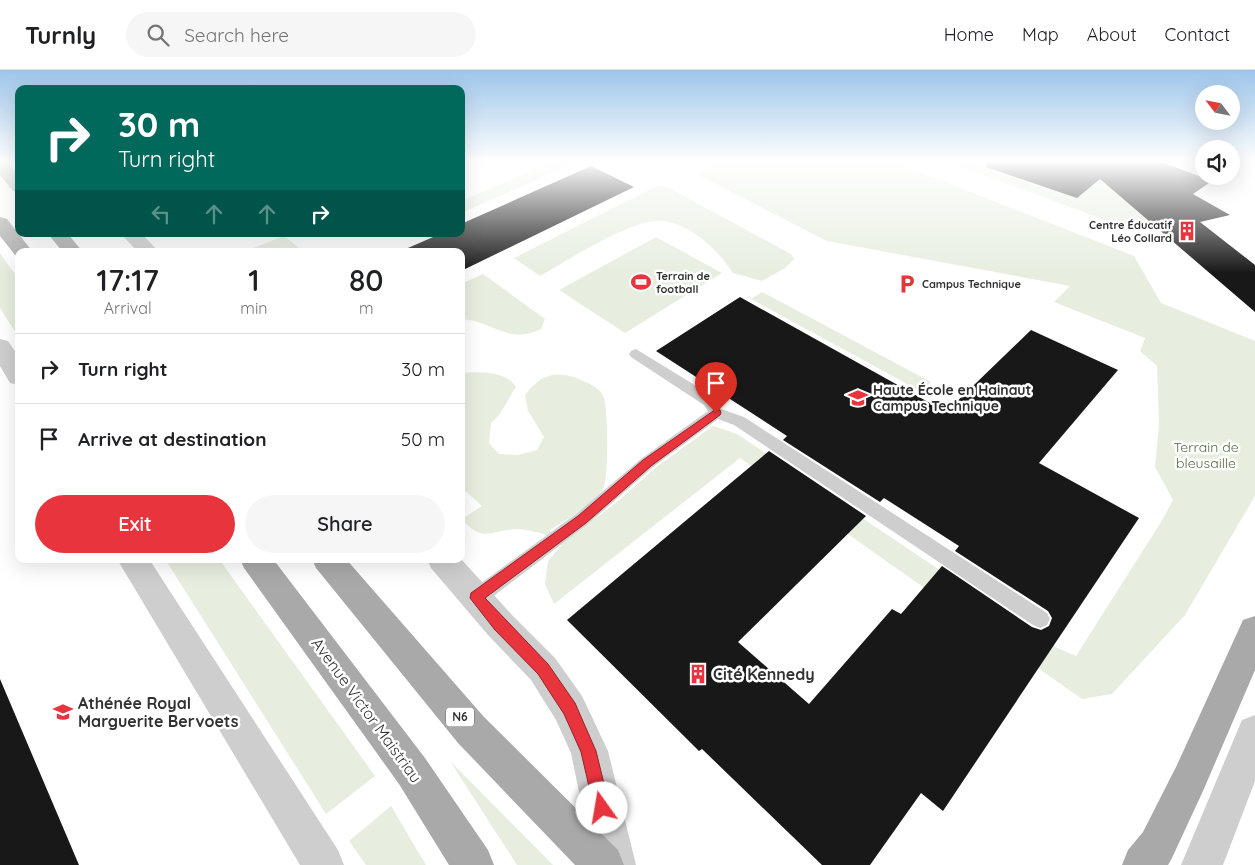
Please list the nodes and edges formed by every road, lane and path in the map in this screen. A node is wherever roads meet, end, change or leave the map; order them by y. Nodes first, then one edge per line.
1 (0, 223) edge
2 (60, 237) edge
3 (134, 237) edge
4 (20, 248) edge
5 (70, 248) edge
6 (145, 248) edge
7 (0, 346) edge
8 (636, 354) dead end
9 (15, 370) edge
10 (716, 413) junction
11 (134, 563) edge
12 (258, 563) edge
13 (330, 563) edge
14 (445, 563) edge
15 (476, 598) junction
16 (1040, 619) dead end
17 (1255, 631) edge
18 (1255, 733) edge
19 (323, 865) edge
20 (473, 865) edge
21 (603, 865) edge
22 (616, 865) edge
23 (1143, 865) edge
24 (1202, 865) edge

1 - 4 main road
2 - 5 main road
3 - 6 street
7 - 9 street
8 - 10 lane
10 - 15 lane
10 - 16 lane
11 - 19 street
12 - 20 main road, Avenue Victor Maistriau
13 - 21 main road, N6
14 - 15 street
15 - 22 street
17 - 23 main road
18 - 24 street

